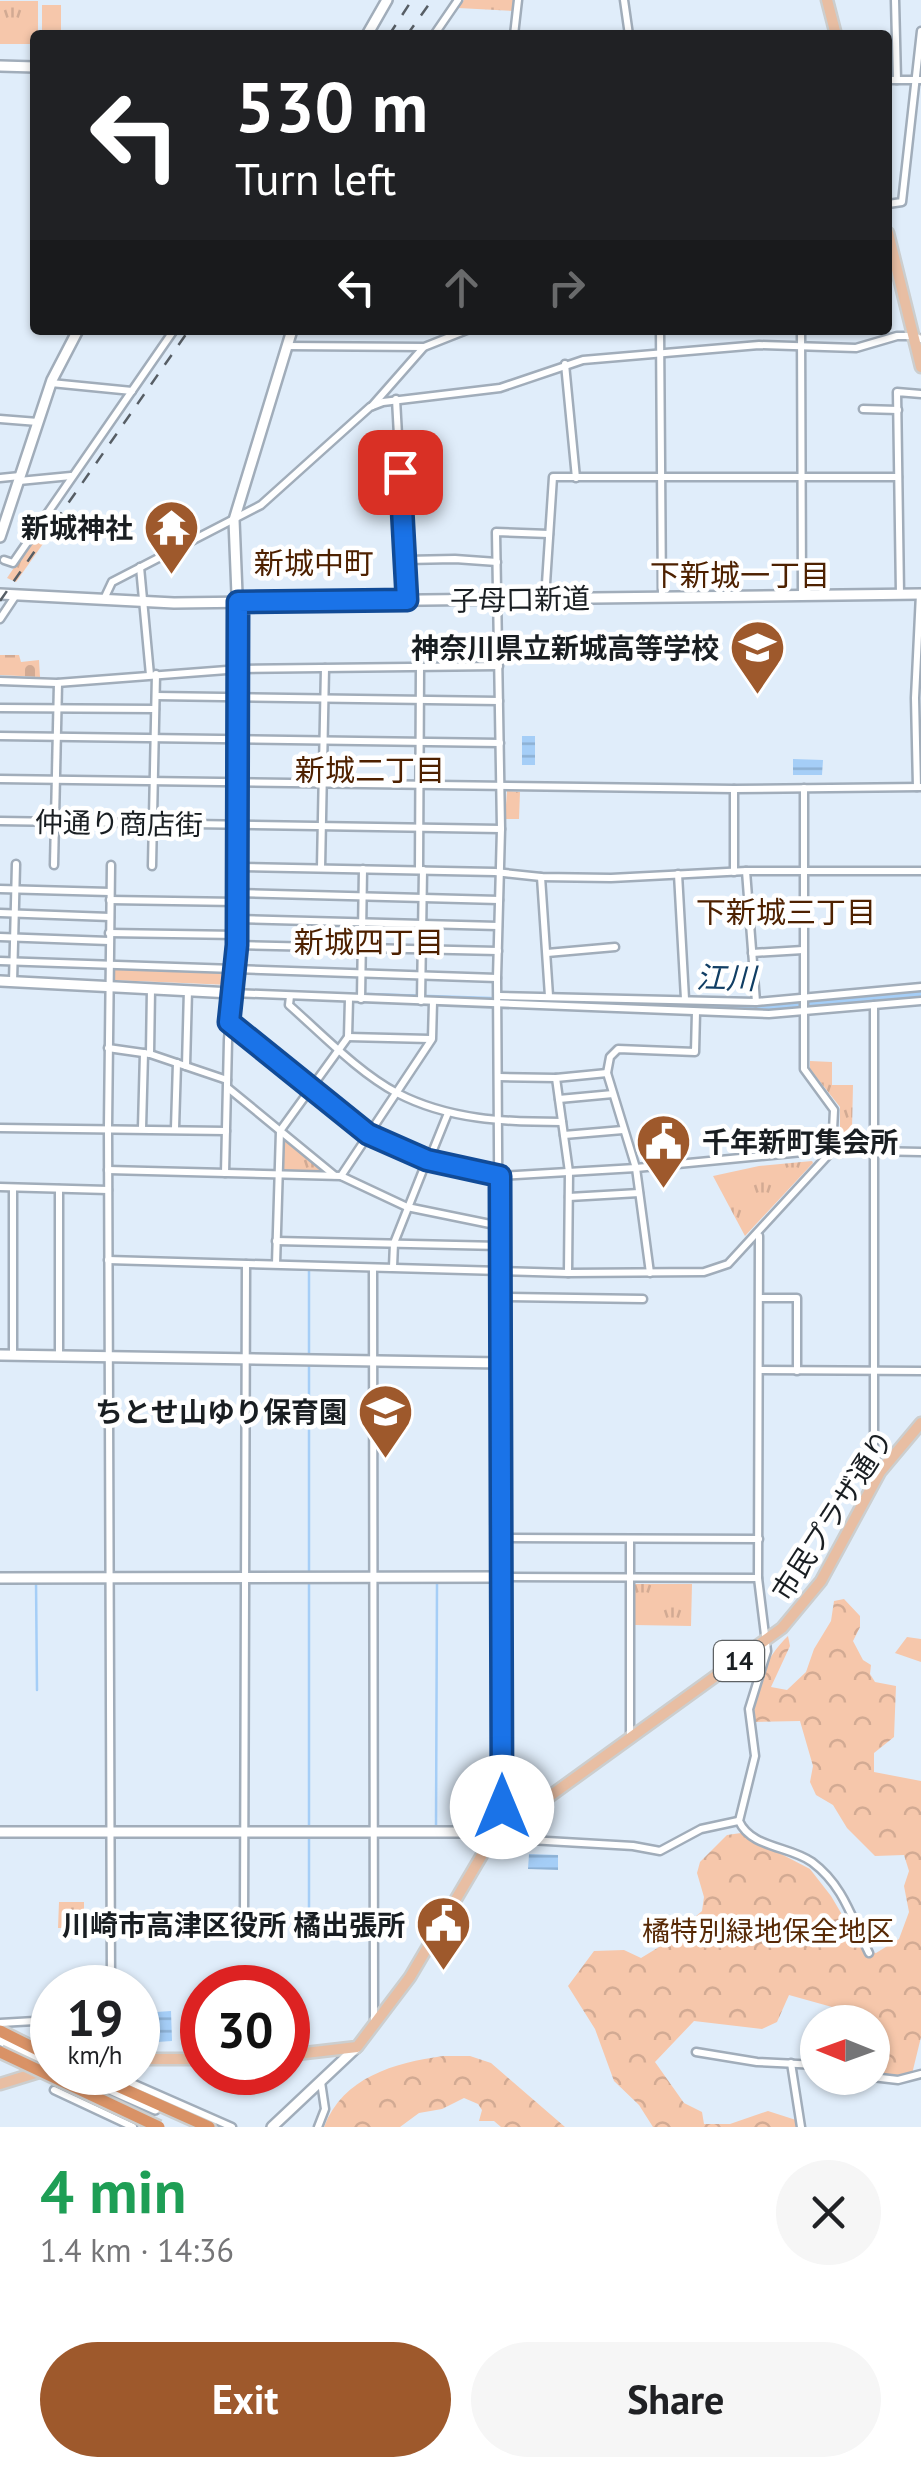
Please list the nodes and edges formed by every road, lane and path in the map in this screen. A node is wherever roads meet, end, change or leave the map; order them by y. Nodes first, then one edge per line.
1 (386, 0) edge
2 (458, 0) edge
3 (518, 0) edge
4 (624, 0) edge
5 (826, 0) edge
6 (895, 0) edge
7 (370, 30) edge
8 (437, 30) edge
9 (515, 30) edge
10 (628, 30) edge
11 (835, 30) edge
12 (921, 31) edge
13 (0, 66) edge
14 (30, 67) edge
15 (892, 80) edge
16 (919, 80) edge
17 (892, 203) edge
18 (892, 247) edge
19 (75, 335) edge
20 (171, 335) edge
21 (290, 335) edge
22 (455, 335) edge
23 (660, 335) edge
24 (801, 335) edge
25 (918, 338) edge
26 (287, 346) junction
27 (800, 346) junction
28 (424, 347) junction
29 (660, 352) junction
30 (565, 364) junction
31 (921, 368) edge
32 (51, 383) junction
33 (132, 391) junction
34 (921, 394) edge
35 (396, 399) junction
36 (370, 407) junction
37 (862, 410) dead end
38 (898, 410) junction
39 (0, 419) edge
40 (38, 422) junction
41 (72, 476) junction
42 (802, 476) junction
43 (898, 477) junction
44 (0, 478) edge
45 (20, 478) junction
46 (576, 478) junction
47 (661, 478) junction
48 (234, 520) junction
49 (549, 534) junction
50 (0, 537) edge
51 (4, 560) dead end
52 (405, 560) junction
53 (497, 562) junction
54 (140, 568) junction
55 (0, 594) edge
56 (900, 594) junction
57 (921, 594) edge
58 (16, 595) junction
59 (802, 596) junction
60 (662, 598) junction
61 (498, 599) junction
62 (545, 599) junction
63 (103, 600) junction
64 (407, 600) junction
65 (143, 602) junction
66 (238, 602) junction
67 (0, 619) edge
68 (420, 666) junction
69 (499, 666) junction
70 (325, 668) junction
71 (240, 669) junction
72 (153, 674) junction
73 (0, 681) edge
74 (58, 683) junction
75 (156, 696) junction
76 (239, 697) junction
77 (324, 698) junction
78 (420, 700) junction
79 (500, 702) junction
80 (0, 708) edge
81 (58, 709) junction
82 (156, 709) junction
83 (0, 736) edge
84 (57, 737) junction
85 (155, 737) junction
86 (238, 738) junction
87 (324, 740) junction
88 (420, 742) junction
89 (500, 743) junction
90 (0, 779) edge
91 (56, 780) junction
92 (155, 780) junction
93 (238, 781) junction
94 (324, 783) junction
95 (420, 785) junction
96 (501, 785) junction
97 (919, 787) edge
98 (734, 788) junction
99 (804, 788) junction
100 (0, 821) edge
101 (55, 822) junction
102 (154, 824) junction
103 (238, 824) junction
104 (322, 826) junction
105 (420, 828) junction
106 (502, 829) junction
107 (16, 864) dead end
108 (54, 864) dead end
109 (110, 866) dead end
110 (152, 866) dead end
111 (238, 867) junction
112 (321, 868) junction
113 (363, 869) junction
114 (421, 870) junction
115 (746, 871) junction
116 (921, 871) edge
117 (500, 872) junction
118 (734, 872) junction
119 (804, 872) junction
120 (678, 874) junction
121 (541, 877) junction
122 (0, 889) edge
123 (15, 889) junction
124 (110, 896) junction
125 (237, 897) junction
126 (362, 897) junction
127 (423, 897) junction
128 (499, 900) junction
129 (0, 913) edge
130 (14, 914) junction
131 (110, 917) junction
132 (237, 919) junction
133 (362, 923) junction
134 (422, 924) junction
135 (498, 926) junction
136 (0, 937) edge
137 (109, 937) junction
138 (14, 938) junction
139 (237, 940) junction
140 (614, 947) dead end
141 (362, 948) junction
142 (422, 949) junction
143 (804, 950) junction
144 (498, 952) junction
145 (752, 953) junction
146 (546, 954) junction
147 (0, 961) edge
148 (13, 962) junction
149 (109, 965) junction
150 (236, 968) junction
151 (361, 973) junction
152 (422, 974) junction
153 (497, 978) junction
154 (0, 981) edge
155 (13, 982) junction
156 (108, 986) junction
157 (921, 987) edge
158 (151, 988) junction
159 (188, 990) junction
160 (232, 993) junction
161 (290, 996) junction
162 (498, 996) junction
163 (549, 996) junction
164 (349, 999) junction
165 (361, 999) junction
166 (687, 999) junction
167 (804, 999) junction
168 (421, 1001) junction
169 (921, 1001) edge
170 (433, 1002) junction
171 (756, 1002) junction
172 (498, 1005) junction
173 (874, 1005) junction
174 (693, 1011) junction
175 (804, 1011) junction
176 (229, 1022) junction
177 (348, 1037) junction
178 (432, 1039) junction
179 (108, 1048) junction
180 (340, 1050) junction
181 (147, 1053) junction
182 (177, 1063) junction
183 (186, 1066) junction
184 (607, 1073) junction
185 (499, 1077) junction
186 (556, 1078) junction
187 (227, 1084) junction
188 (311, 1089) junction
189 (396, 1092) junction
190 (613, 1094) junction
191 (559, 1099) junction
192 (448, 1113) junction
193 (500, 1122) junction
194 (562, 1122) junction
195 (0, 1128) edge
196 (108, 1128) junction
197 (142, 1128) junction
198 (175, 1128) junction
199 (624, 1130) junction
200 (226, 1131) junction
201 (280, 1132) junction
202 (368, 1134) junction
203 (564, 1135) junction
204 (832, 1151) junction
205 (874, 1151) junction
206 (921, 1152) edge
207 (428, 1160) junction
208 (636, 1168) junction
209 (108, 1170) junction
210 (569, 1172) junction
211 (225, 1173) junction
212 (278, 1174) junction
213 (338, 1176) junction
214 (500, 1176) junction
215 (0, 1188) edge
216 (13, 1188) junction
217 (59, 1189) junction
218 (108, 1190) junction
219 (639, 1193) junction
220 (569, 1197) junction
221 (407, 1207) junction
222 (500, 1226) junction
223 (759, 1234) junction
224 (276, 1241) junction
225 (394, 1243) junction
226 (500, 1246) junction
227 (108, 1260) junction
228 (246, 1264) junction
229 (276, 1264) junction
230 (373, 1268) junction
231 (394, 1268) junction
232 (500, 1271) junction
233 (568, 1273) junction
234 (650, 1273) junction
235 (501, 1297) junction
236 (644, 1298) dead end
237 (761, 1298) junction
238 (0, 1355) edge
239 (13, 1355) junction
240 (59, 1356) junction
241 (108, 1357) junction
242 (245, 1358) junction
243 (373, 1361) junction
244 (502, 1363) junction
245 (760, 1370) junction
246 (796, 1371) junction
247 (921, 1371) edge
248 (875, 1372) junction
249 (921, 1423) edge
250 (880, 1472) junction
251 (502, 1538) junction
252 (630, 1538) junction
253 (759, 1539) junction
254 (502, 1577) junction
255 (630, 1577) junction
256 (0, 1578) edge
257 (109, 1578) junction
258 (244, 1578) junction
259 (373, 1578) junction
260 (758, 1578) junction
261 (766, 1642) junction
262 (630, 1737) junction
263 (738, 1821) junction
264 (506, 1826) junction
265 (110, 1831) junction
266 (0, 1832) edge
267 (244, 1832) junction
268 (372, 1832) junction
269 (492, 1838) junction
270 (244, 1920) dead end
271 (869, 1953) dead end
272 (111, 1965) edge
273 (30, 2023) edge
274 (374, 2026) junction
275 (0, 2027) edge
276 (30, 2044) edge
277 (0, 2046) edge
278 (357, 2046) junction
279 (310, 2051) edge
280 (696, 2052) dead end
281 (30, 2059) edge
282 (791, 2063) junction
283 (800, 2064) edge
284 (30, 2074) edge
285 (921, 2074) edge
286 (890, 2079) edge
287 (321, 2082) junction
288 (0, 2084) edge
289 (63, 2095) edge
290 (101, 2095) edge
291 (124, 2095) edge
292 (137, 2095) edge
293 (159, 2095) edge
294 (116, 2103) junction
295 (116, 2123) edge
296 (133, 2127) edge
297 (159, 2127) edge
298 (170, 2127) edge
299 (200, 2127) edge
300 (209, 2127) edge
301 (232, 2127) edge
302 (272, 2127) edge
303 (318, 2127) edge
304 (800, 2127) edge

1 - 7 street
2 - 8 street
3 - 9 street
4 - 10 street
5 - 11 main road
6 - 15 street
12 - 16 street
13 - 14 street
15 - 16 street
16 - 17 street
18 - 25 main road
19 - 32 street
20 - 33 street
21 - 26 street
22 - 28 street
23 - 29 street
24 - 27 street
25 - 27 street
25 - 31 main road
26 - 28 street
26 - 48 street
27 - 29 street
27 - 42 street
28 - 36 street
29 - 30 street
29 - 47 street
30 - 35 street
30 - 46 street
32 - 33 street
32 - 40 street
33 - 41 street
34 - 38 street
35 - 36 street
35 - 52 street
36 - 48 street
37 - 38 street
38 - 43 street
39 - 40 street
40 - 45 street
41 - 45 street
41 - 51 street
42 - 43 street
42 - 47 street
42 - 59 street
43 - 56 street
44 - 45 street
45 - 50 street
46 - 47 street
46 - 49 street
47 - 60 street
48 - 54 street
48 - 66 street
49 - 53 street
49 - 62 street
52 - 53 street
52 - 64 street
53 - 61 street
54 - 63 street
54 - 65 street
55 - 58 street, 子母口新道
56 - 57 street, 子母口新道
56 - 59 street, 子母口新道
57 - 97 street
58 - 63 street, 子母口新道
58 - 67 street
59 - 60 street, 子母口新道
60 - 62 street, 子母口新道
61 - 62 street, 子母口新道
61 - 64 street, 子母口新道
61 - 69 street
63 - 65 street, 子母口新道
64 - 66 street, 子母口新道
65 - 66 street, 子母口新道
65 - 72 street
66 - 71 street
68 - 69 street
68 - 70 street
68 - 78 street
69 - 79 street
70 - 71 street
70 - 77 street
71 - 72 street
71 - 76 street
72 - 74 street
72 - 75 street
73 - 74 street
74 - 81 street
75 - 76 street
75 - 82 street
76 - 77 street
76 - 86 street
77 - 78 street
77 - 87 street
78 - 79 street
78 - 88 street
79 - 89 street
80 - 81 street
81 - 82 street
81 - 84 street
82 - 85 street
83 - 84 street
84 - 85 street
84 - 91 street
85 - 86 street
85 - 92 street
86 - 87 street
86 - 93 street
87 - 88 street
87 - 94 street
88 - 89 street
88 - 95 street
89 - 96 street
90 - 91 street
91 - 92 street
91 - 101 street
92 - 93 street
92 - 102 street
93 - 94 street
93 - 103 street
94 - 95 street
94 - 104 street
95 - 96 street
95 - 105 street
96 - 98 street
96 - 106 street
97 - 99 street
98 - 99 street
98 - 118 street
99 - 119 street
100 - 101 street, 仲通り商店街
101 - 102 street, 仲通り商店街
101 - 108 street
102 - 103 street, 仲通り商店街
102 - 110 street
103 - 104 street, 仲通り商店街
103 - 111 street
104 - 105 street, 仲通り商店街
104 - 112 street
105 - 106 street, 仲通り商店街
105 - 114 street
106 - 117 street
107 - 123 street
109 - 124 street
111 - 112 street
111 - 125 street
112 - 113 street
113 - 114 street
113 - 126 street
114 - 117 street
114 - 127 street
115 - 118 street
115 - 119 street
115 - 145 street
116 - 119 street
117 - 121 street
117 - 128 street
118 - 120 street
119 - 143 street
120 - 121 street
120 - 166 street
121 - 146 street
122 - 123 street
123 - 124 street
123 - 130 street
124 - 125 street
124 - 131 street
125 - 126 street
125 - 132 street
126 - 127 street
126 - 133 street
127 - 128 street
127 - 134 street
128 - 135 street
129 - 130 street
130 - 131 street
130 - 138 street
131 - 137 street
132 - 133 street
132 - 139 street
133 - 134 street
133 - 141 street
134 - 135 street
134 - 142 street
135 - 144 street
136 - 138 street
137 - 138 street
137 - 139 street
137 - 149 street
138 - 148 street
139 - 141 street
139 - 150 street
140 - 146 street
141 - 142 street
141 - 151 street
142 - 144 street
142 - 152 street
143 - 145 street
143 - 167 street
144 - 153 street
145 - 171 street
146 - 163 street
147 - 148 street
148 - 149 street
148 - 155 street
149 - 150 street
149 - 156 street
150 - 151 street
150 - 160 street
151 - 152 street
151 - 165 street
152 - 153 street
152 - 168 street
153 - 162 street
154 - 155 street
155 - 156 street
156 - 158 street
156 - 179 street
157 - 167 street
158 - 159 street
158 - 181 street
159 - 160 street
159 - 183 street
160 - 161 street
160 - 176 street
161 - 164 street
161 - 180 street
162 - 163 street
162 - 172 street
163 - 166 street
164 - 165 street
164 - 177 street
165 - 168 street
166 - 171 street
166 - 174 street
167 - 171 street
167 - 175 street
168 - 170 street
169 - 173 street
170 - 172 street
170 - 178 street
172 - 174 street
172 - 185 street
173 - 175 street
173 - 205 street
174 - 175 street
174 - 184 street
175 - 204 street
176 - 187 street
176 - 188 street
177 - 178 street
177 - 180 street
178 - 189 street
179 - 181 street
179 - 196 street
180 - 188 street
180 - 189 street
181 - 182 street
181 - 197 street
182 - 183 street
182 - 198 street
183 - 187 street
184 - 186 street
184 - 190 street
185 - 186 street
185 - 193 street
186 - 191 street
187 - 200 street
187 - 201 street
188 - 201 street
188 - 202 street
189 - 192 street
189 - 202 street
190 - 191 street
190 - 199 street
191 - 194 street
192 - 193 street
192 - 207 street
193 - 194 street
193 - 214 street
194 - 203 street
195 - 196 street
196 - 197 street
196 - 209 street
197 - 198 street
198 - 200 street
199 - 203 street
199 - 208 street
200 - 211 street
201 - 212 street
201 - 213 street
202 - 207 street
202 - 213 street
203 - 210 street
204 - 205 street
204 - 208 street
204 - 223 street
205 - 206 street
205 - 248 street
207 - 214 street
207 - 221 street
208 - 210 street
208 - 219 street
209 - 211 street
209 - 218 street
210 - 214 street
210 - 220 street
211 - 212 street
212 - 213 street
212 - 224 street
213 - 221 street
214 - 222 street
215 - 216 street
216 - 217 street
216 - 239 street
217 - 218 street
217 - 240 street
218 - 227 street
219 - 220 street
219 - 234 street
220 - 233 street
221 - 222 street
221 - 225 street
222 - 226 street
223 - 234 street
223 - 237 street
224 - 225 street
224 - 229 street
225 - 226 street
225 - 231 street
226 - 232 street
227 - 228 street
227 - 241 street
228 - 229 street
228 - 242 street
229 - 230 street
230 - 231 street
230 - 243 street
231 - 232 street
232 - 233 street
232 - 235 street
233 - 234 street
235 - 236 street
235 - 244 street
237 - 245 street
237 - 246 street
238 - 239 street
239 - 240 street
240 - 241 street
241 - 242 street
241 - 257 street
242 - 243 street
242 - 258 street
243 - 244 street
243 - 259 street
244 - 251 street
245 - 246 street
245 - 253 street
246 - 248 street
247 - 248 street
248 - 250 street
249 - 250 main road, 市民プラザ通り / 14
250 - 261 main road, 市民プラザ通り / 14
251 - 252 street
251 - 254 street
252 - 253 street
252 - 255 street
253 - 260 street
254 - 255 street
254 - 259 street
254 - 264 street
255 - 260 street
255 - 262 street
256 - 257 street
257 - 258 street
257 - 265 street
258 - 259 street
258 - 267 street
259 - 268 street
260 - 261 street
261 - 262 main road, 市民プラザ通り / 14
261 - 263 street
262 - 264 main road, 市民プラザ通り / 14
263 - 269 street
263 - 271 street
264 - 269 main road, 市民プラザ通り / 14
265 - 266 street
265 - 267 street
265 - 272 street
267 - 268 street
267 - 270 street
268 - 269 street
268 - 274 street
269 - 274 main road, 市民プラザ通り / 14
273 - 275 street
274 - 278 main road, 市民プラザ通り / 14
275 - 276 highway
277 - 281 street
277 - 297 highway, bridge
278 - 279 main road
278 - 287 street, 市民プラザ通り
280 - 282 street
282 - 283 street
282 - 304 street
284 - 288 main road
285 - 286 street
287 - 302 street, 市民プラザ通り
287 - 303 street
289 - 295 street
290 - 294 street
291 - 299 street
292 - 300 highway
293 - 301 street
294 - 295 street
294 - 298 street
295 - 296 street

